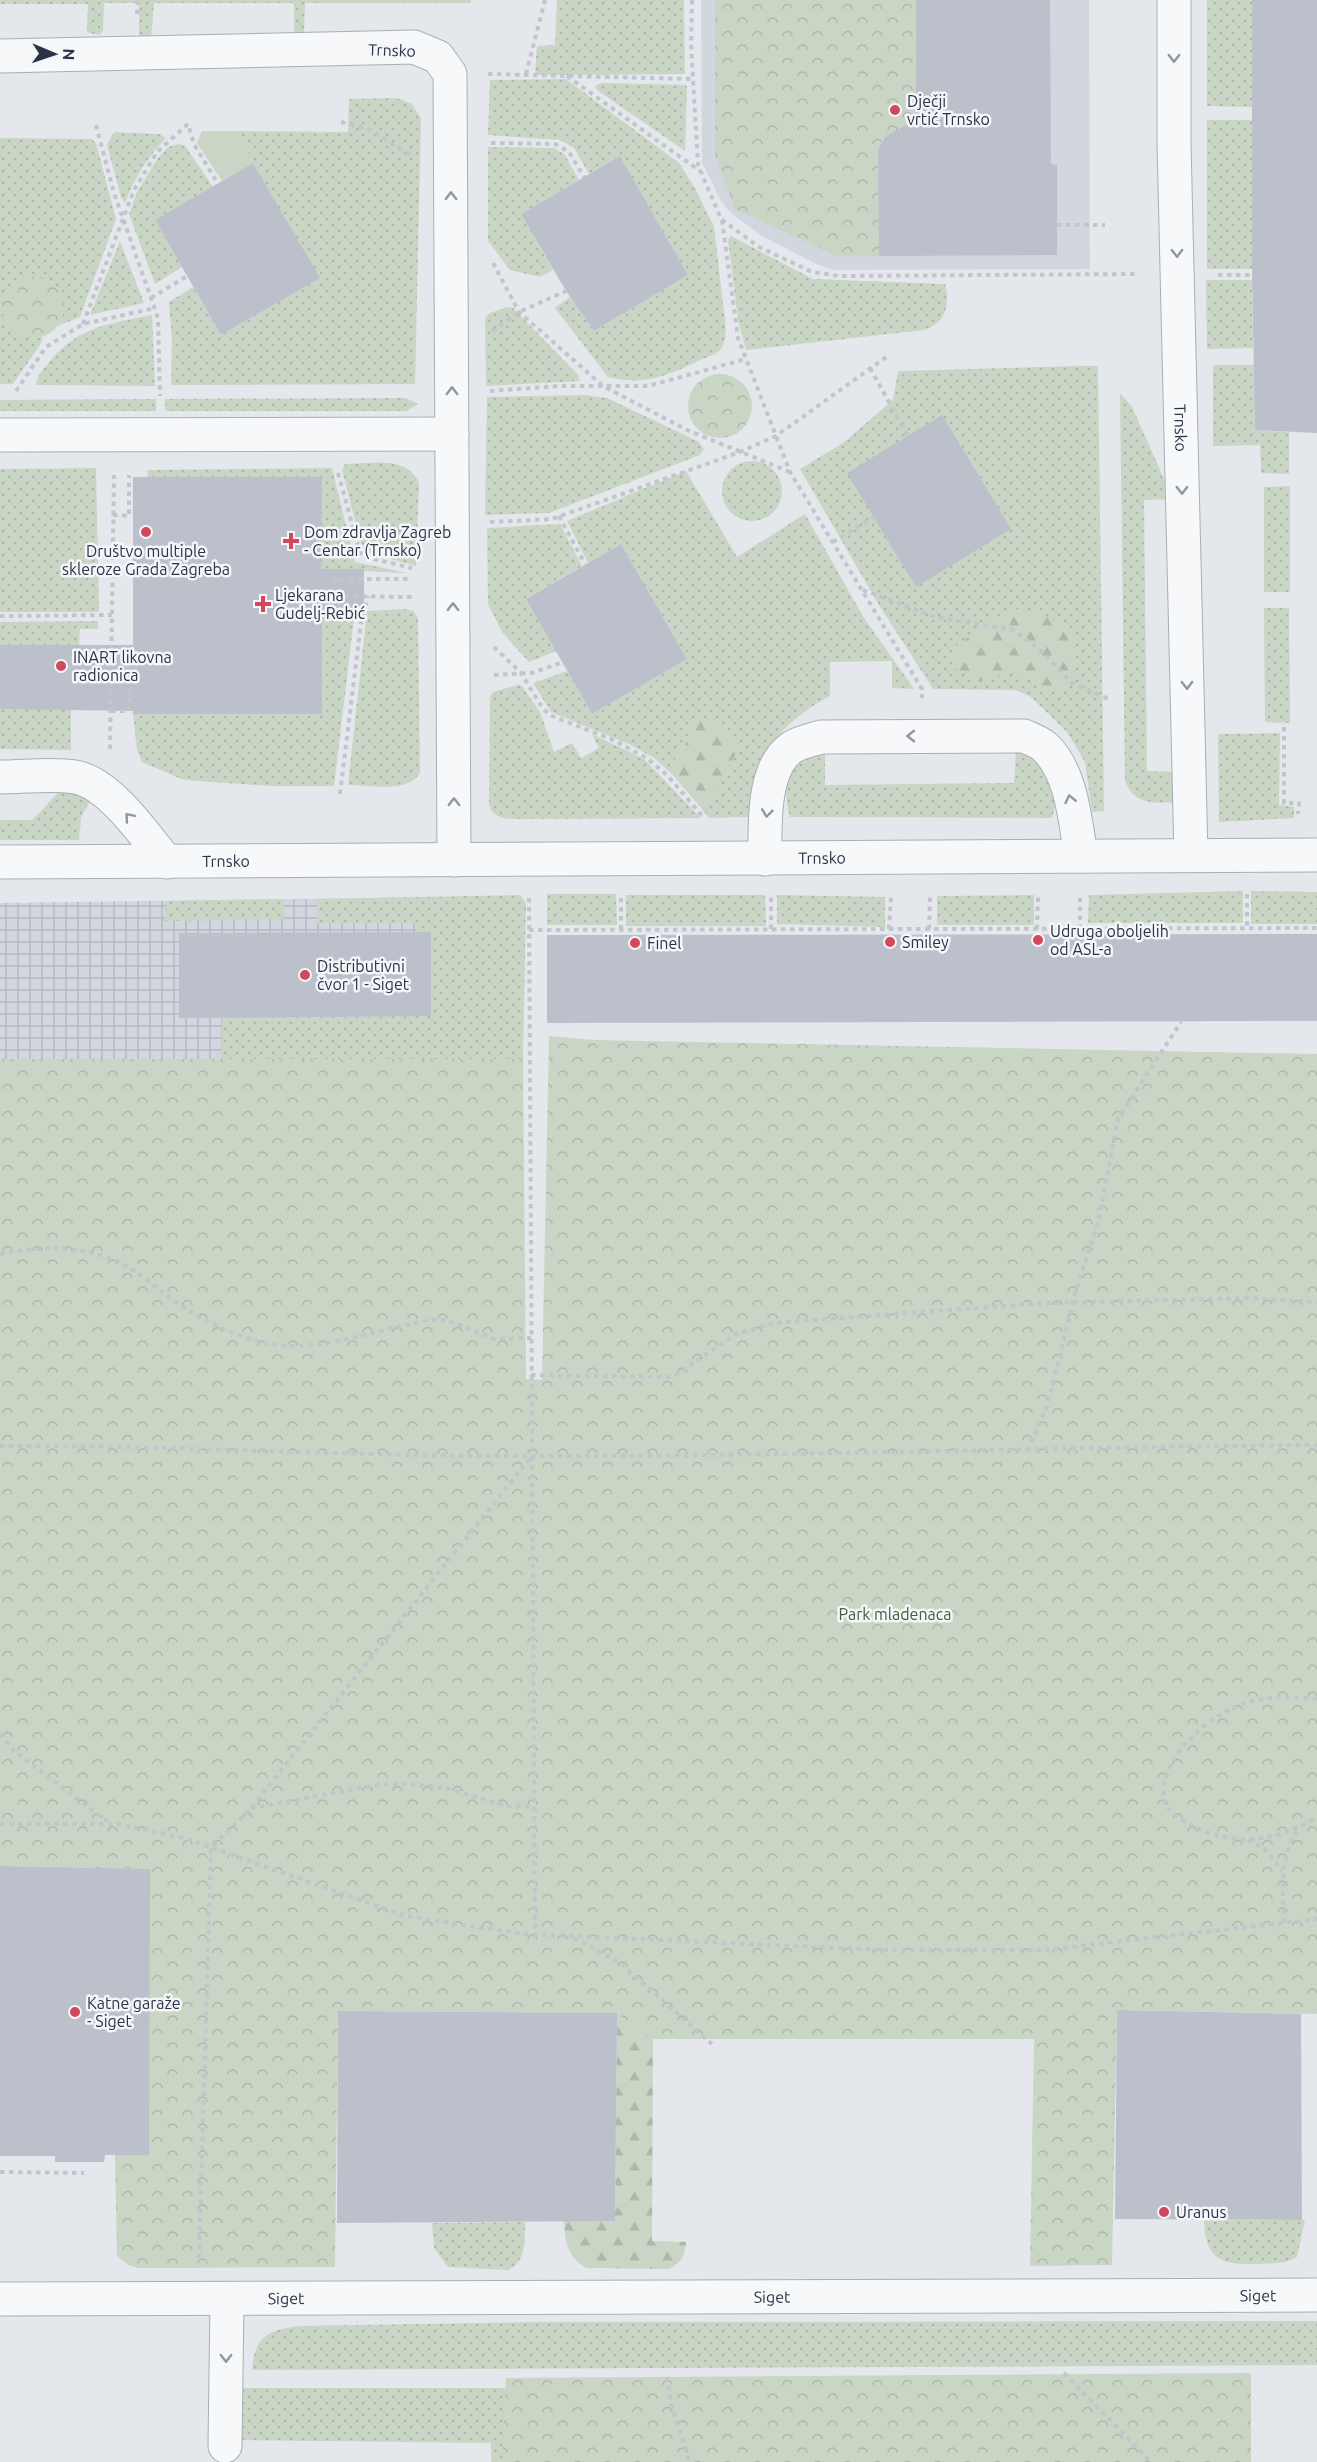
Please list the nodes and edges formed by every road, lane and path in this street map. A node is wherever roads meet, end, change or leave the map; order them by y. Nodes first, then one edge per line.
1 (545, 0) edge
2 (692, 0) edge
3 (1174, 0) edge
4 (0, 56) edge
5 (484, 74) dead end
6 (526, 74) junction
7 (567, 75) junction
8 (693, 79) junction
9 (341, 122) dead end
10 (96, 125) dead end
11 (483, 143) dead end
12 (416, 158) dead end
13 (701, 172) junction
14 (584, 177) dead end
15 (218, 184) dead end
16 (122, 218) junction
17 (722, 219) junction
18 (1058, 225) dead end
19 (1105, 225) dead end
20 (491, 259) dead end
21 (1178, 274) junction
22 (188, 276) dead end
23 (566, 291) dead end
24 (151, 298) junction
25 (155, 308) junction
26 (519, 312) junction
27 (83, 324) junction
28 (486, 336) dead end
29 (889, 355) dead end
30 (746, 359) junction
31 (870, 368) junction
32 (603, 386) junction
33 (16, 391) dead end
34 (160, 391) dead end
35 (489, 391) dead end
36 (452, 434) junction
37 (0, 435) edge
38 (776, 436) junction
39 (908, 436) dead end
40 (740, 452) junction
41 (337, 469) dead end
42 (790, 472) junction
43 (114, 479) dead end
44 (130, 480) dead end
45 (113, 515) junction
46 (559, 516) junction
47 (874, 517) dead end
48 (488, 522) dead end
49 (833, 542) junction
50 (585, 564) dead end
51 (414, 569) dead end
52 (414, 579) dead end
53 (862, 590) junction
54 (321, 596) dead end
55 (335, 596) junction
56 (368, 596) junction
57 (414, 597) dead end
58 (112, 615) junction
59 (0, 616) edge
60 (489, 641) dead end
61 (562, 662) dead end
62 (111, 665) junction
63 (521, 674) junction
64 (491, 675) dead end
65 (1111, 700) dead end
66 (111, 711) junction
67 (1284, 727) dead end
68 (921, 736) junction
69 (110, 758) dead end
70 (0, 777) edge
71 (340, 794) dead end
72 (1299, 803) dead end
73 (705, 819) dead end
74 (1191, 855) junction
75 (1317, 855) edge
76 (1081, 856) junction
77 (454, 860) junction
78 (0, 862) edge
79 (167, 862) junction
80 (768, 873) junction
81 (1247, 884) dead end
82 (930, 885) dead end
83 (891, 886) dead end
84 (621, 888) dead end
85 (529, 889) dead end
86 (1038, 896) dead end
87 (1080, 896) dead end
88 (1183, 928) junction
89 (1247, 928) junction
90 (1317, 928) edge
91 (890, 929) junction
92 (929, 929) junction
93 (1037, 929) junction
94 (1080, 929) junction
95 (529, 930) junction
96 (621, 930) junction
97 (771, 930) junction
98 (1184, 934) dead end
99 (1181, 1022) dead end
100 (0, 1254) edge
101 (1074, 1302) junction
102 (1317, 1302) edge
103 (531, 1338) junction
104 (531, 1376) junction
105 (1317, 1445) edge
106 (0, 1446) edge
107 (1028, 1451) junction
108 (532, 1456) junction
109 (1317, 1699) edge
110 (0, 1734) edge
111 (533, 1807) junction
112 (250, 1808) junction
113 (1317, 1817) edge
114 (0, 1824) edge
115 (112, 1824) junction
116 (1300, 1827) junction
117 (1248, 1840) junction
118 (211, 1848) junction
119 (1282, 1872) junction
120 (1317, 1919) edge
121 (1284, 1923) junction
122 (535, 1934) junction
123 (570, 1936) junction
124 (711, 2044) dead end
125 (0, 2172) edge
126 (84, 2173) dead end
127 (199, 2259) dead end
128 (1317, 2295) edge
129 (0, 2299) edge
130 (227, 2300) junction
131 (1064, 2373) dead end
132 (667, 2377) dead end
133 (225, 2445) dead end
134 (690, 2462) edge
135 (1151, 2462) edge

1 - 6 path
2 - 8 path
3 -> 21 street, Trnsko
36 -> 4 street, Trnsko
5 - 6 path
6 - 7 path
7 - 8 path
7 - 13 path
8 - 13 path
9 - 12 path
10 - 16 path
11 - 14 path
13 - 17 path
15 - 16 path
16 - 24 path
16 - 27 path
17 - 21 path
17 - 30 path
18 - 19 path
20 - 26 path
21 -> 74 street, Trnsko
22 - 24 path
23 - 26 path
24 - 25 path
25 - 27 path
25 - 34 path
26 - 28 path
26 - 32 path
27 - 33 path
29 - 31 path
30 - 32 path
30 - 38 path
31 - 38 path
31 - 39 path
32 - 35 path
32 - 40 path
36 - 37 street
77 -> 36 street, Trnsko
38 - 40 path
38 - 42 path
40 - 42 path
40 - 46 path
41 - 51 path
42 - 49 path
43 - 45 path
44 - 45 path
45 - 58 path
46 - 48 path
46 - 50 path
47 - 49 path
49 - 53 path
52 - 55 path
53 - 65 path
53 - 68 path
54 - 55 path
55 - 56 path
56 - 57 path
56 - 71 path
58 - 59 path
58 - 62 path
60 - 63 path
61 - 63 path
62 - 66 path
62 - 66 path
63 - 64 path
63 - 73 path
66 - 69 path
67 - 72 path
76 -> 68 street
68 -> 80 street
79 -> 70 street
74 - 75 street, Trnsko
74 - 76 street, Trnsko
76 - 80 street, Trnsko
77 - 79 street, Trnsko
77 - 80 street, Trnsko
78 - 79 street, Trnsko
80 - 97 path
81 - 89 path
82 - 92 path
83 - 91 path
84 - 96 path
85 - 95 path
86 - 93 path
87 - 94 path
88 - 89 path
88 - 94 path
88 - 98 path
89 - 90 path
91 - 92 path
91 - 97 path
92 - 93 path
93 - 94 path
95 - 96 path
95 - 103 path
96 - 97 path
99 - 101 path
100 - 103 path
101 - 102 path
101 - 104 path
101 - 107 path
103 - 104 path
104 - 108 path
105 - 107 path
106 - 108 path
107 - 108 path
108 - 111 path
108 - 112 path
109 - 117 path
110 - 115 path
111 - 112 path
111 - 122 path
112 - 118 path
113 - 116 path
114 - 115 path
115 - 118 path
116 - 117 path
116 - 119 path
117 - 119 path
118 - 122 path
118 - 127 path
119 - 121 path
120 - 121 path
121 - 123 path
122 - 123 path
123 - 124 path
125 - 126 path
128 - 130 street, Siget
129 - 130 street, Siget
130 -> 133 street
131 - 135 path
132 - 134 path

